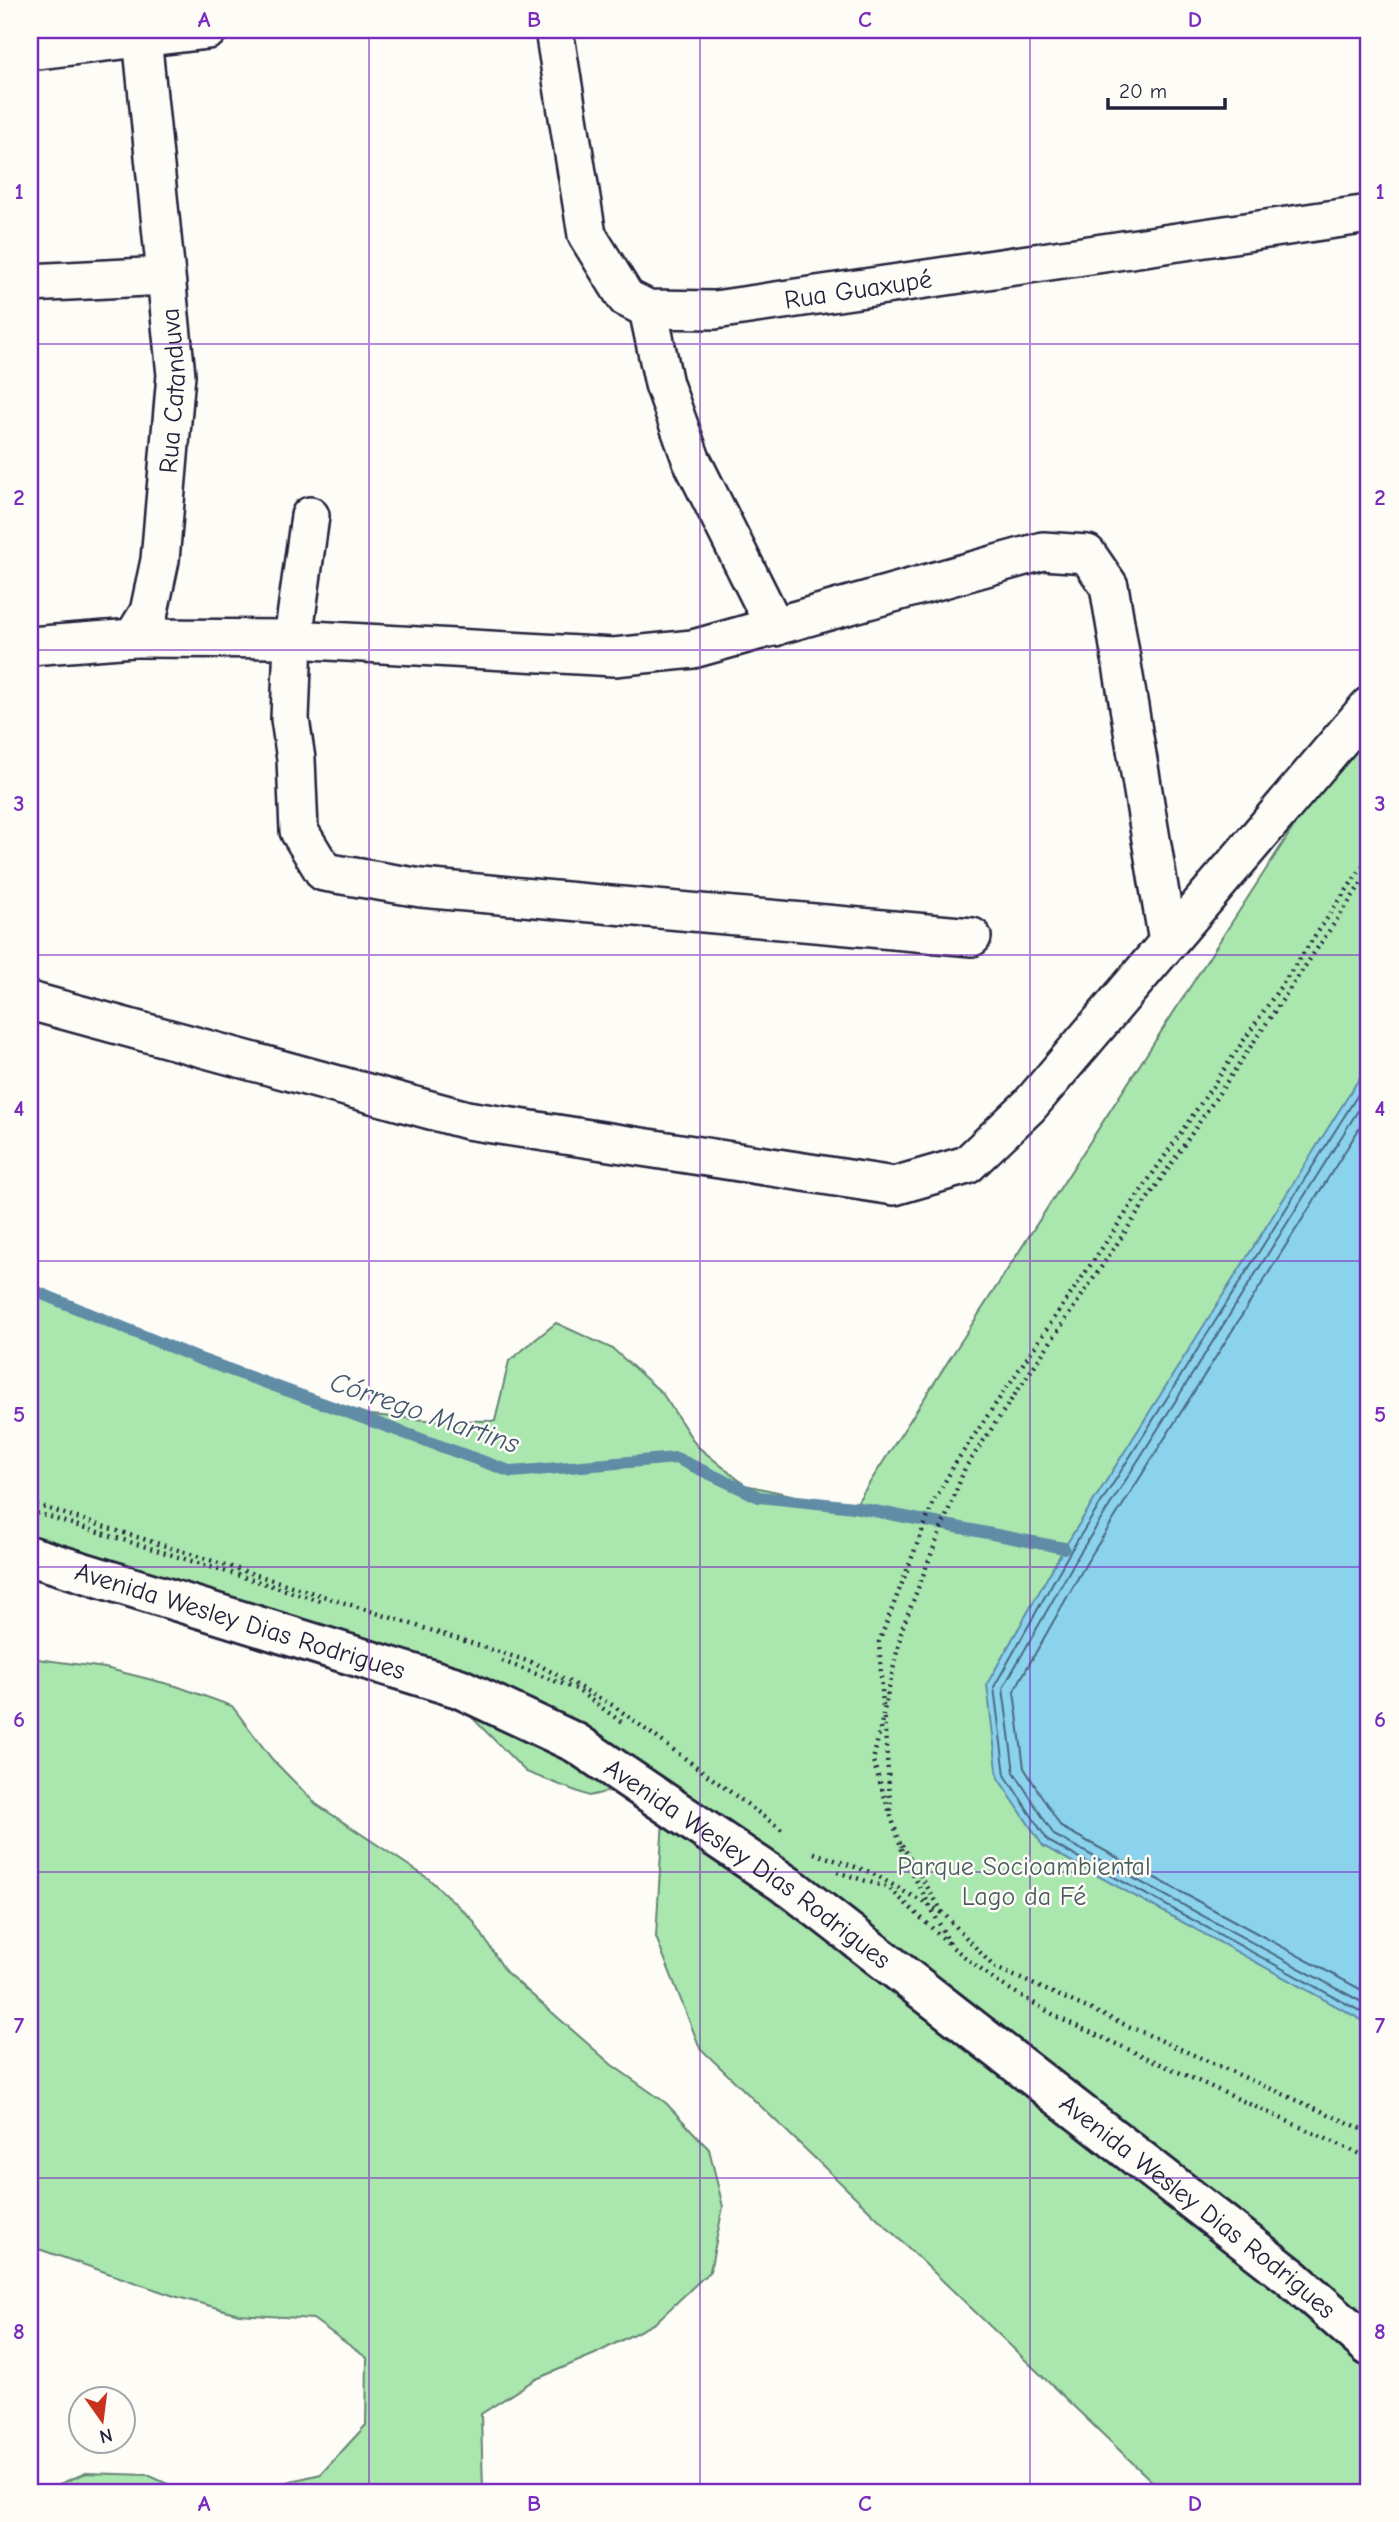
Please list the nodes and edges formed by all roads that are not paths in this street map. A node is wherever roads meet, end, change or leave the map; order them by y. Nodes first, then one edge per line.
1 (208, 30) edge
2 (554, 30) edge
3 (142, 37) junction
4 (30, 51) edge
5 (1369, 214) edge
6 (165, 276) junction
7 (30, 283) edge
8 (648, 309) junction
9 (310, 516) dead end
10 (775, 628) junction
11 (133, 638) junction
12 (293, 639) junction
13 (30, 646) edge
14 (1369, 706) edge
15 (972, 937) dead end
16 (1168, 942) junction
17 (30, 1000) edge
18 (30, 1556) edge
19 (1369, 2346) edge

1 - 3 street
2 - 8 street
3 - 4 street
3 - 6 street, Rua Catanduva
5 - 8 street, Rua Guaxupé
6 - 7 street
6 - 11 street, Rua Catanduva
8 - 10 street
9 - 12 street
10 - 12 street
10 - 16 street
11 - 12 street
11 - 13 street
12 - 15 street
14 - 16 street
16 - 17 street
18 - 19 street, Avenida Wesley Dias Rodrigues

